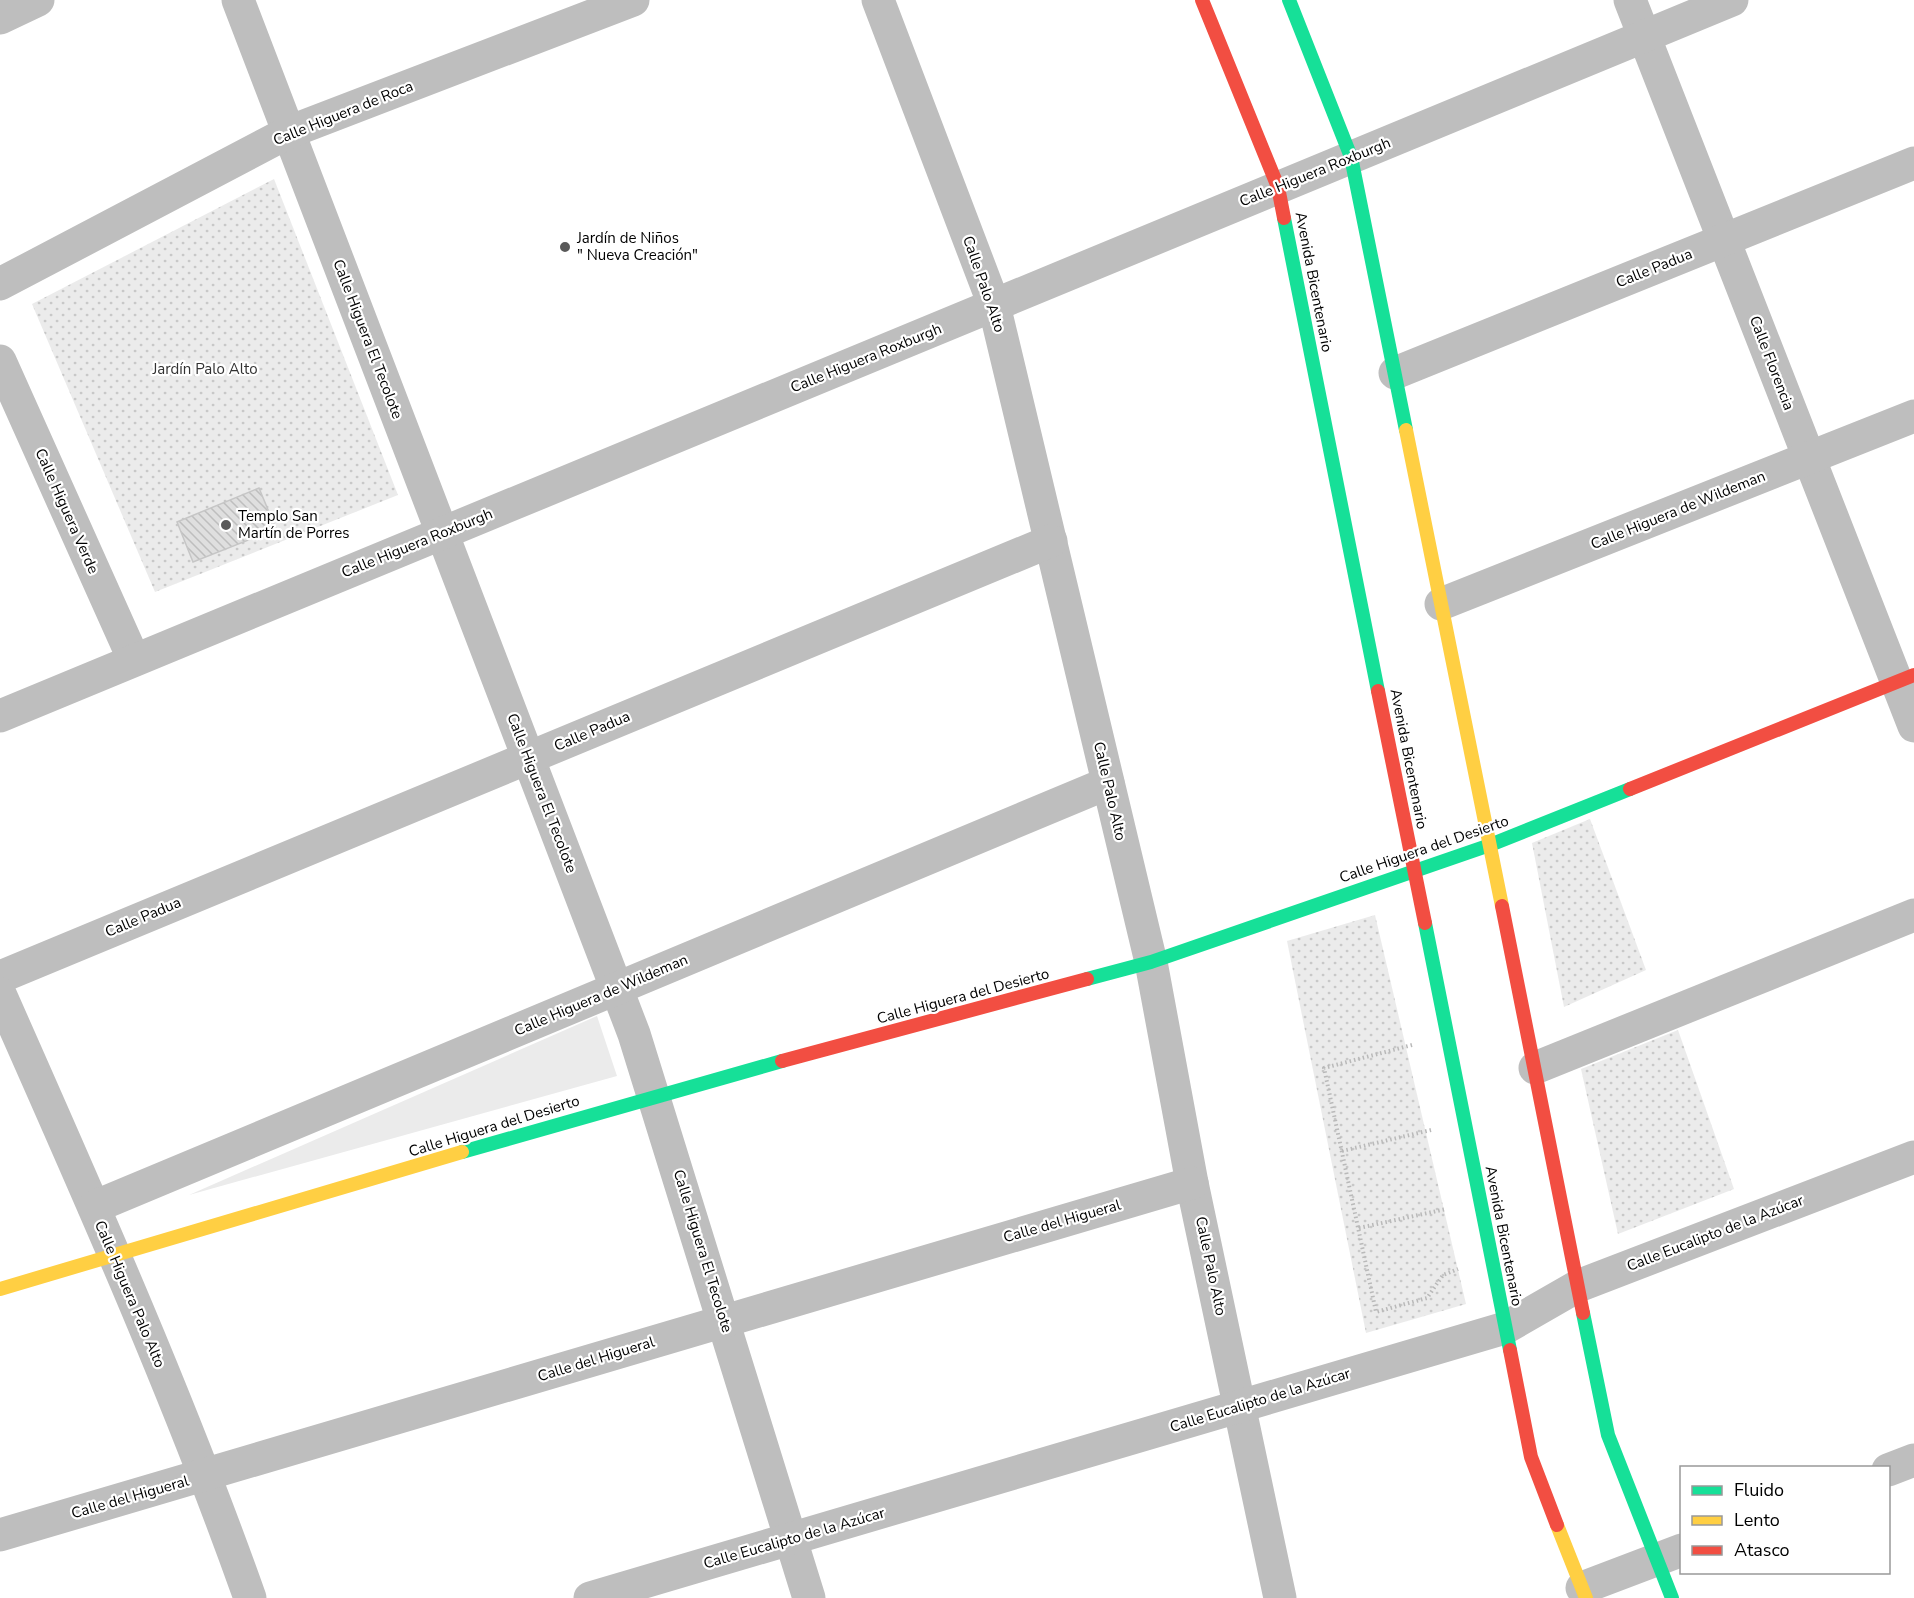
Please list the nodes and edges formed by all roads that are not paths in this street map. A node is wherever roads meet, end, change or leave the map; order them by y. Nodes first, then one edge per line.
1 (38, 0) edge
2 (238, 0) edge
3 (633, 0) edge
4 (878, 0) edge
5 (1202, 0) edge
6 (1289, 0) edge
7 (1630, 0) edge
8 (1732, 0) edge
9 (0, 18) edge
10 (1645, 36) junction
11 (289, 132) junction
12 (1351, 157) junction
13 (1914, 162) edge
14 (1278, 187) junction
15 (1724, 240) junction
16 (0, 284) edge
17 (994, 305) junction
18 (0, 361) edge
19 (1395, 373) junction
20 (1914, 416) edge
21 (1810, 458) junction
22 (442, 532) junction
23 (1050, 541) junction
24 (1441, 604) junction
25 (134, 660) junction
26 (1905, 679) edge
27 (0, 716) edge
28 (1914, 726) edge
29 (528, 758) junction
30 (1108, 783) junction
31 (1490, 845) junction
32 (1415, 873) junction
33 (1914, 915) edge
34 (1151, 962) junction
35 (0, 977) edge
36 (617, 989) junction
37 (0, 994) edge
38 (1534, 1068) junction
39 (655, 1095) junction
40 (1914, 1157) edge
41 (1192, 1183) junction
42 (94, 1207) junction
43 (115, 1255) junction
44 (1578, 1286) junction
45 (0, 1289) edge
46 (724, 1321) junction
47 (1505, 1328) junction
48 (1241, 1406) junction
49 (1914, 1460) edge
50 (1890, 1469) edge
51 (207, 1474) junction
52 (0, 1535) edge
53 (791, 1539) junction
54 (1669, 1555) edge
55 (1584, 1593) edge
56 (250, 1598) edge
57 (590, 1598) edge
58 (809, 1598) edge
59 (1280, 1598) edge
60 (1672, 1598) edge

1 - 9 street
2 - 11 street, Calle Higuera El Tecolote
3 - 11 street, Calle Higuera de Roca
4 - 17 street, Calle Palo Alto
5 - 14 street, Avenida Bicentenario
6 - 12 street
7 - 10 street, Calle Florencia
8 - 10 street, Calle Higuera Roxburgh
10 - 12 street, Calle Higuera Roxburgh
10 - 15 street, Calle Florencia
11 - 16 street, Calle Higuera de Roca
11 - 22 street, Calle Higuera El Tecolote
12 - 14 street, Calle Higuera Roxburgh
12 - 19 street
13 - 15 street, Calle Padua
14 - 17 street, Calle Higuera Roxburgh
14 - 32 street, Avenida Bicentenario
15 - 19 street, Calle Padua
15 - 21 street, Calle Florencia
17 - 22 street, Calle Higuera Roxburgh
17 - 23 street, Calle Palo Alto
18 - 25 street, Calle Higuera Verde
19 - 24 street
20 - 21 street, Calle Higuera de Wildeman
21 - 24 street, Calle Higuera de Wildeman
21 - 26 street, Calle Florencia
22 - 25 street, Calle Higuera Roxburgh
22 - 29 street, Calle Higuera El Tecolote
23 - 29 street, Calle Padua
23 - 30 street, Calle Palo Alto
24 - 31 street
25 - 27 street, Calle Higuera Roxburgh
26 - 28 street, Calle Florencia
26 - 31 street, Calle Higuera del Desierto
29 - 35 street, Calle Padua
29 - 36 street, Calle Higuera El Tecolote
30 - 34 street, Calle Palo Alto
30 - 36 street, Calle Higuera de Wildeman
31 - 32 street, Calle Higuera del Desierto
31 - 38 street
32 - 34 street, Calle Higuera del Desierto
32 - 47 street, Avenida Bicentenario
33 - 38 street
34 - 39 street, Calle Higuera del Desierto
34 - 41 street, Calle Palo Alto
36 - 39 street, Calle Higuera El Tecolote
36 - 42 street, Calle Higuera de Wildeman
37 - 42 street, Calle Higuera Palo Alto
38 - 44 street
39 - 43 street, Calle Higuera del Desierto
39 - 46 street, Calle Higuera El Tecolote
40 - 44 street, Calle Eucalipto de la Azúcar
41 - 46 street, Calle del Higueral
41 - 48 street, Calle Palo Alto
42 - 43 street, Calle Higuera Palo Alto
43 - 45 street, Calle Higuera del Desierto
43 - 51 street, Calle Higuera Palo Alto
44 - 47 street, Calle Eucalipto de la Azúcar
44 - 54 street
46 - 51 street, Calle del Higueral
46 - 53 street, Calle Higuera El Tecolote
47 - 48 street, Calle Eucalipto de la Azúcar
47 - 55 street, Avenida Bicentenario
48 - 53 street, Calle Eucalipto de la Azúcar
48 - 59 street, Calle Palo Alto
49 - 50 street
51 - 52 street, Calle del Higueral
51 - 56 street, Calle Higuera Palo Alto
53 - 57 street, Calle Eucalipto de la Azúcar
53 - 58 street, Calle Higuera El Tecolote
54 - 55 street
54 - 60 street

